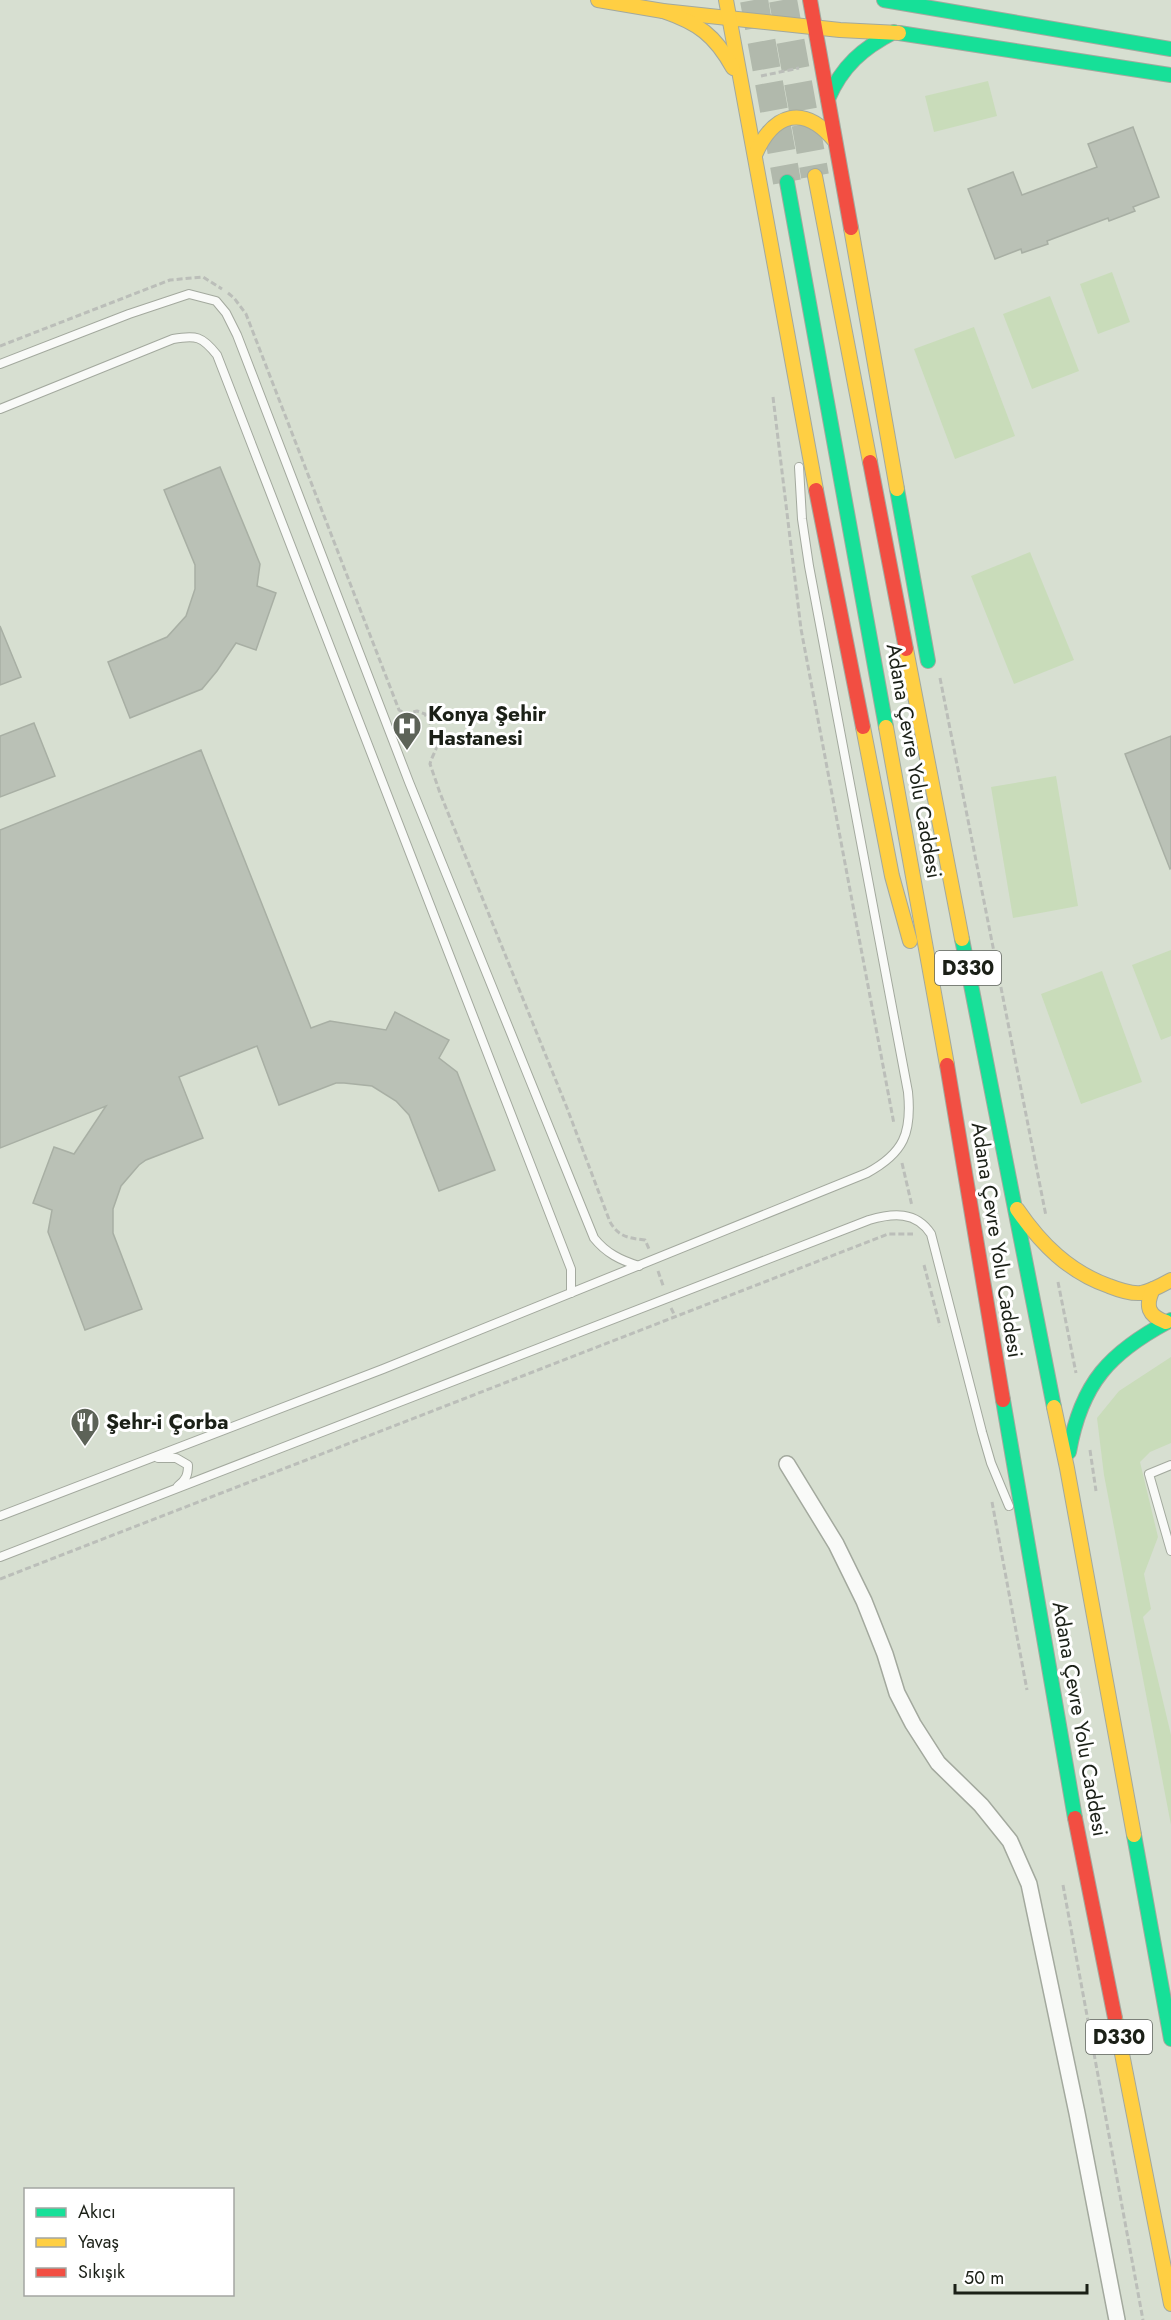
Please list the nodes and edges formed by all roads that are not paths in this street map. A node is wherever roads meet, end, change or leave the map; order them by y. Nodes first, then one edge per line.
1 (598, 0) edge
2 (726, 0) edge
3 (810, 0) edge
4 (891, 1) edge
5 (663, 11) junction
6 (729, 18) junction
7 (815, 28) junction
8 (894, 32) junction
9 (1171, 49) edge
10 (1171, 75) edge
11 (741, 84) junction
12 (828, 99) junction
13 (835, 141) junction
14 (755, 155) junction
15 (815, 176) tunnel mouth
16 (787, 182) tunnel mouth
17 (0, 364) edge
18 (796, 387) junction
19 (0, 409) edge
20 (797, 439) dead end
21 (798, 458) dead end
22 (935, 672) road end
23 (959, 850) dead end
24 (965, 954) junction
25 (935, 994) junction
26 (1014, 1204) junction
27 (639, 1266) junction
28 (1171, 1280) edge
29 (1153, 1289) junction
30 (571, 1293) junction
31 (1169, 1321) edge
32 (153, 1457) junction
33 (787, 1464) dead end
34 (1171, 1465) edge
35 (1067, 1468) junction
36 (164, 1494) junction
37 (1011, 1511) dead end
38 (0, 1516) edge
39 (1015, 1520) dead end
40 (1028, 1547) junction
41 (1171, 1551) edge
42 (0, 1556) edge
43 (1171, 2039) edge
44 (1171, 2304) edge
45 (1117, 2320) edge

1 - 5 main road
2 - 6 main road
3 - 7 main road
4 - 9 main road
5 - 6 main road
5 - 11 main road
6 - 7 main road
6 - 11 main road
7 - 8 main road
7 - 12 main road
8 - 10 main road
8 - 12 main road
11 - 14 main road
12 - 13 main road
13 - 14 main road
13 - 22 main road
14 - 18 main road
15 - 24 main road, Adana Çevre Yolu Caddesi / D330
16 - 25 main road, Adana Çevre Yolu Caddesi / D330
17 - 27 lane
18 - 20 lane
18 - 25 main road
19 - 30 lane
21 - 27 lane
23 - 24 main road
24 - 26 main road, Adana Çevre Yolu Caddesi / D330
25 - 40 main road, Adana Çevre Yolu Caddesi / D330
26 - 29 main road
26 - 35 main road, Adana Çevre Yolu Caddesi / D330
27 - 30 lane
28 - 29 main road
29 - 31 main road
30 - 32 lane
31 - 35 main road
32 - 36 lane
32 - 38 lane
33 - 45 street
34 - 41 lane
35 - 43 main road, Adana Çevre Yolu Caddesi / D330
36 - 37 lane
36 - 42 lane
39 - 40 lane
40 - 44 main road, Adana Çevre Yolu Caddesi / D330

